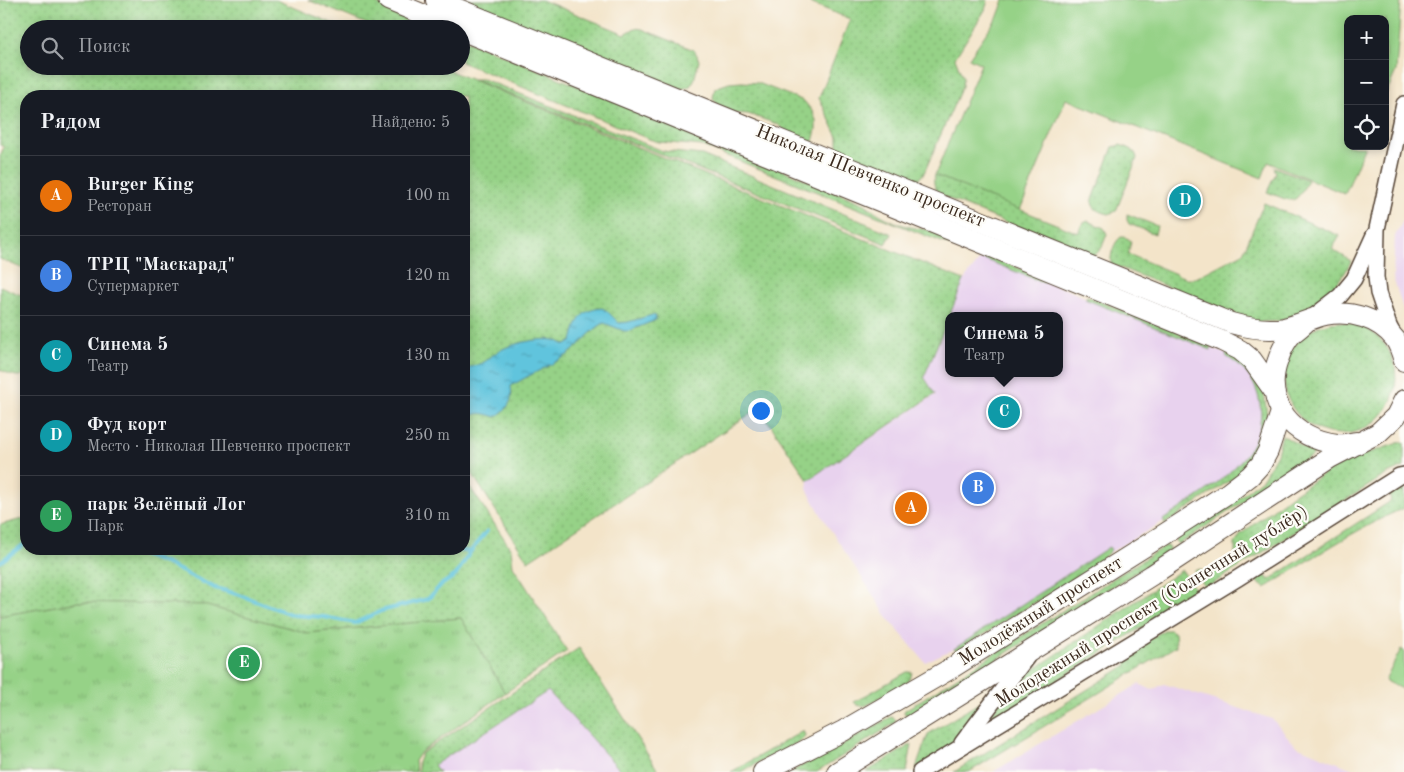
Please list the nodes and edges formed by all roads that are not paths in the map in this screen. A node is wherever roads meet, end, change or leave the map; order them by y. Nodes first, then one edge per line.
1 (388, 0) edge
2 (436, 0) edge
3 (438, 20) edge
4 (470, 33) edge
5 (1404, 104) edge
6 (688, 112) junction
7 (1376, 230) junction
8 (1308, 321) junction
9 (1395, 340) junction
10 (1404, 360) edge
11 (1274, 391) junction
12 (1404, 400) edge
13 (1281, 412) junction
14 (1404, 429) edge
15 (1378, 433) junction
16 (1360, 442) junction
17 (1404, 475) edge
18 (1030, 652) junction
19 (957, 750) junction
20 (763, 772) edge
21 (837, 772) edge
22 (920, 772) edge

1 - 3 main road, Николая Шевченко проспект
2 - 6 main road, Николая Шевченко проспект
4 - 6 main road, Николая Шевченко проспект
5 - 7 street, Молодёжный проспект
6 - 8 main road, Николая Шевченко проспект
6 - 11 main road, Николая Шевченко проспект
7 - 8 street, Молодёжный проспект
7 - 9 street, Молодёжный проспект
8 - 9 main road, Молодёжный проспект
8 - 11 main road, Молодёжный проспект
9 - 10 main road, Молодёжный проспект
11 - 13 main road, Молодёжный проспект
12 - 15 main road, Молодёжный проспект
13 - 16 main road, Молодёжный проспект
13 - 20 main road, Молодёжный проспект
14 - 15 main road
15 - 16 main road, Молодёжный проспект
16 - 18 main road, Молодёжный проспект
17 - 19 street, Молодежный проспект (Солнечный дублёр)
18 - 19 street
18 - 21 main road, Молодёжный проспект
19 - 22 street, Молодежный проспект (Солнечный дублёр)

